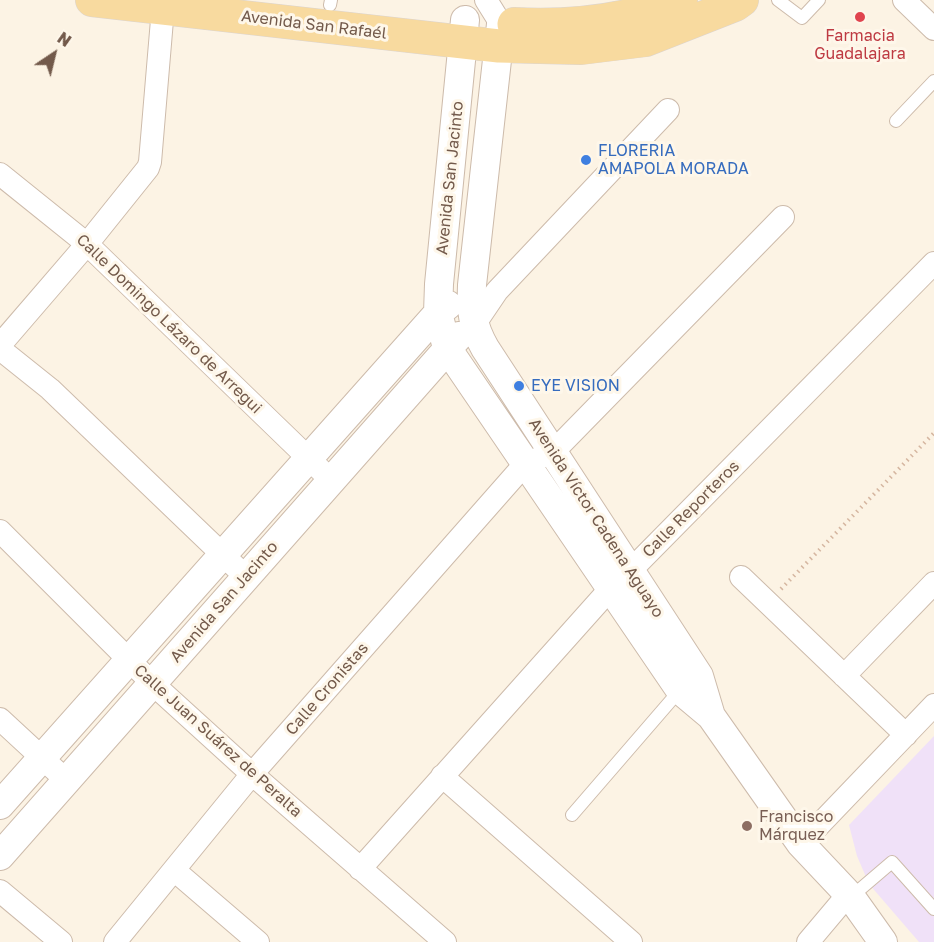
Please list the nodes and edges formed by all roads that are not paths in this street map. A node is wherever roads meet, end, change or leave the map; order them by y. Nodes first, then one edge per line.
1 (93, 0) edge
2 (288, 0) edge
3 (681, 0) edge
4 (742, 0) edge
5 (778, 0) edge
6 (819, 0) edge
7 (904, 0) edge
8 (330, 2) edge
9 (163, 8) junction
10 (482, 22) edge
11 (934, 29) edge
12 (934, 81) edge
13 (668, 110) dead end
14 (896, 121) dead end
15 (0, 174) edge
16 (783, 217) dead end
17 (87, 244) junction
18 (934, 263) edge
19 (484, 293) junction
20 (438, 313) junction
21 (474, 325) junction
22 (0, 347) edge
23 (447, 348) junction
24 (553, 452) junction
25 (308, 457) junction
26 (525, 464) junction
27 (332, 481) junction
28 (0, 531) edge
29 (222, 554) junction
30 (631, 570) junction
31 (246, 577) junction
32 (741, 577) dead end
33 (934, 584) edge
34 (610, 589) junction
35 (129, 659) junction
36 (844, 676) junction
37 (153, 684) junction
38 (680, 690) junction
39 (934, 705) edge
40 (711, 716) junction
41 (0, 718) edge
42 (906, 735) junction
43 (42, 758) junction
44 (252, 774) junction
45 (442, 776) junction
46 (67, 781) junction
47 (0, 805) edge
48 (572, 815) dead end
49 (801, 844) junction
50 (0, 856) edge
51 (360, 869) junction
52 (174, 870) junction
53 (0, 891) edge
54 (842, 895) junction
55 (934, 909) edge
56 (61, 942) edge
57 (114, 942) edge
58 (258, 942) edge
59 (445, 942) edge
60 (631, 942) edge
61 (808, 942) edge
62 (860, 942) edge
63 (883, 942) edge

1 - 9 main road, Avenida San Rafaél
2 - 8 main road, Avenida San Rafaél
3 - 10 main road
4 - 10 main road
5 - 6 lane
7 - 11 street
8 - 10 main road, Avenida San Rafaél
9 - 10 main road, Avenida San Rafaél
9 - 17 street
10 - 19 street, Avenida San Jacinto
10 - 20 street, Avenida San Jacinto
12 - 14 lane
13 - 19 street
15 - 17 street, Calle Domingo Lázaro de Arregui
16 - 24 street
17 - 22 street
17 - 25 street, Calle Domingo Lázaro de Arregui
18 - 30 street, Calle Reporteros
19 - 20 street, Avenida San Jacinto
19 - 21 street, Avenida San Jacinto
20 - 23 street, Avenida San Jacinto
20 - 25 street, Avenida San Jacinto
21 - 23 street, Avenida San Jacinto
21 - 24 street, Avenida Víctor Cadena Aguayo
22 - 29 street
23 - 26 street, Avenida Víctor Cadena Aguayo
23 - 27 street, Avenida San Jacinto
24 - 26 street, Calle Cronistas
24 - 30 street, Avenida Víctor Cadena Aguayo
25 - 27 street, Calle Domingo Lázaro de Arregui
25 - 29 street, Avenida San Jacinto
26 - 34 street, Avenida Víctor Cadena Aguayo
26 - 44 street, Calle Cronistas
27 - 31 street, Avenida San Jacinto
28 - 35 street, Calle Juan Suárez de Peralta
29 - 31 street
29 - 35 street, Avenida San Jacinto
30 - 34 street, Calle Reporteros
30 - 40 street, Avenida Víctor Cadena Aguayo
31 - 37 street, Avenida San Jacinto
32 - 36 street
33 - 36 street
34 - 38 street, Avenida Víctor Cadena Aguayo
34 - 45 street, Calle Reporteros
35 - 37 street, Calle Juan Suárez de Peralta
35 - 43 street, Avenida San Jacinto
36 - 42 street
37 - 44 street, Calle Juan Suárez de Peralta
37 - 46 street, Avenida San Jacinto
38 - 40 street, Avenida Víctor Cadena Aguayo
38 - 48 lane
39 - 42 street
40 - 49 street, Avenida Víctor Cadena Aguayo
41 - 43 street
42 - 49 street
43 - 46 street
43 - 47 street, Avenida San Jacinto
44 - 51 street, Calle Juan Suárez de Peralta
44 - 52 street, Calle Cronistas
45 - 51 street, Calle Reporteros
45 - 60 street
46 - 50 street, Avenida San Jacinto
49 - 54 street, Avenida Víctor Cadena Aguayo
51 - 59 street, Calle Juan Suárez de Peralta
52 - 57 street, Calle Cronistas
52 - 58 street
53 - 56 street
54 - 55 lane
54 - 61 street
54 - 62 street, Avenida Víctor Cadena Aguayo
54 - 63 street, Avenida Víctor Cadena Aguayo

